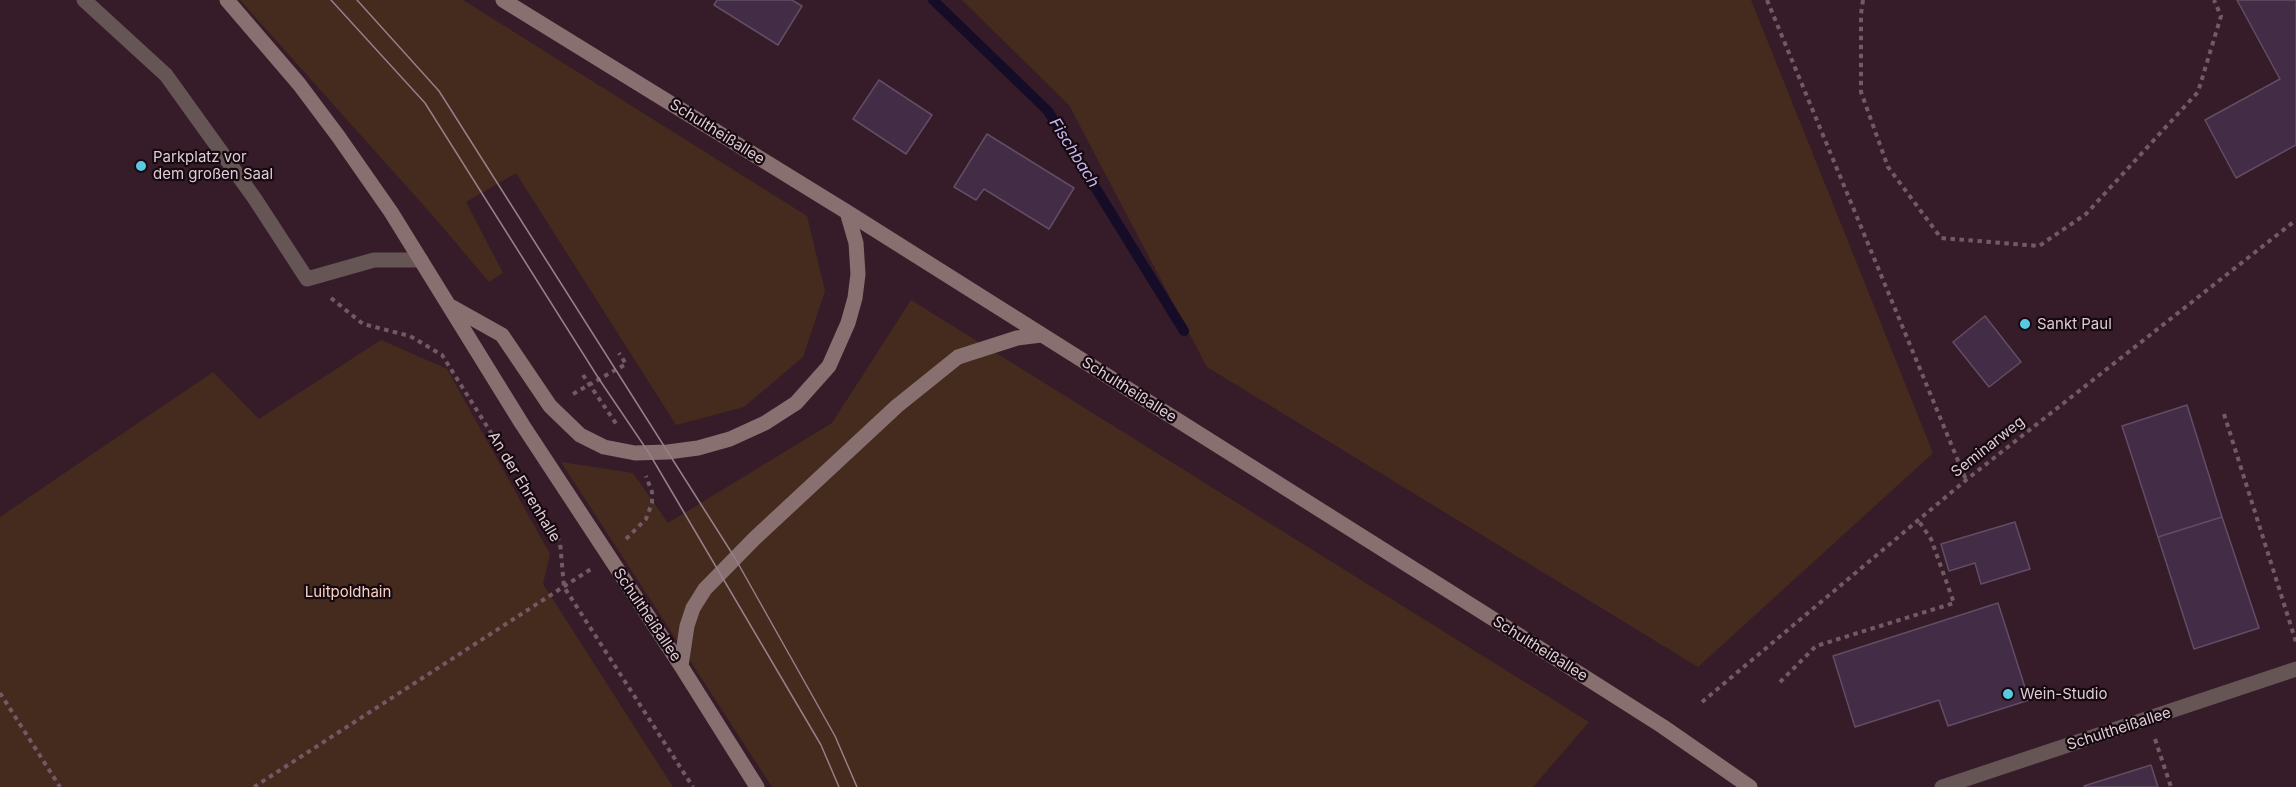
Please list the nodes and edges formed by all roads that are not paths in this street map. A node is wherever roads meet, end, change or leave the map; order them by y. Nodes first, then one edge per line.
1 (84, 0) edge
2 (227, 0) edge
3 (503, 0) edge
4 (847, 212) junction
5 (421, 260) junction
6 (450, 305) junction
7 (1041, 336) junction
8 (681, 666) junction
9 (2296, 669) edge
10 (757, 787) edge
11 (1750, 787) edge
12 (1942, 787) edge

1 - 5 street
2 - 5 main road, Schultheißallee
3 - 4 main road, Schultheißallee
4 - 6 main road
4 - 7 main road, Schultheißallee
5 - 6 main road, Schultheißallee
6 - 8 main road, Schultheißallee
7 - 8 main road
7 - 11 main road, Schultheißallee
8 - 10 main road
9 - 12 street, Schultheißallee

